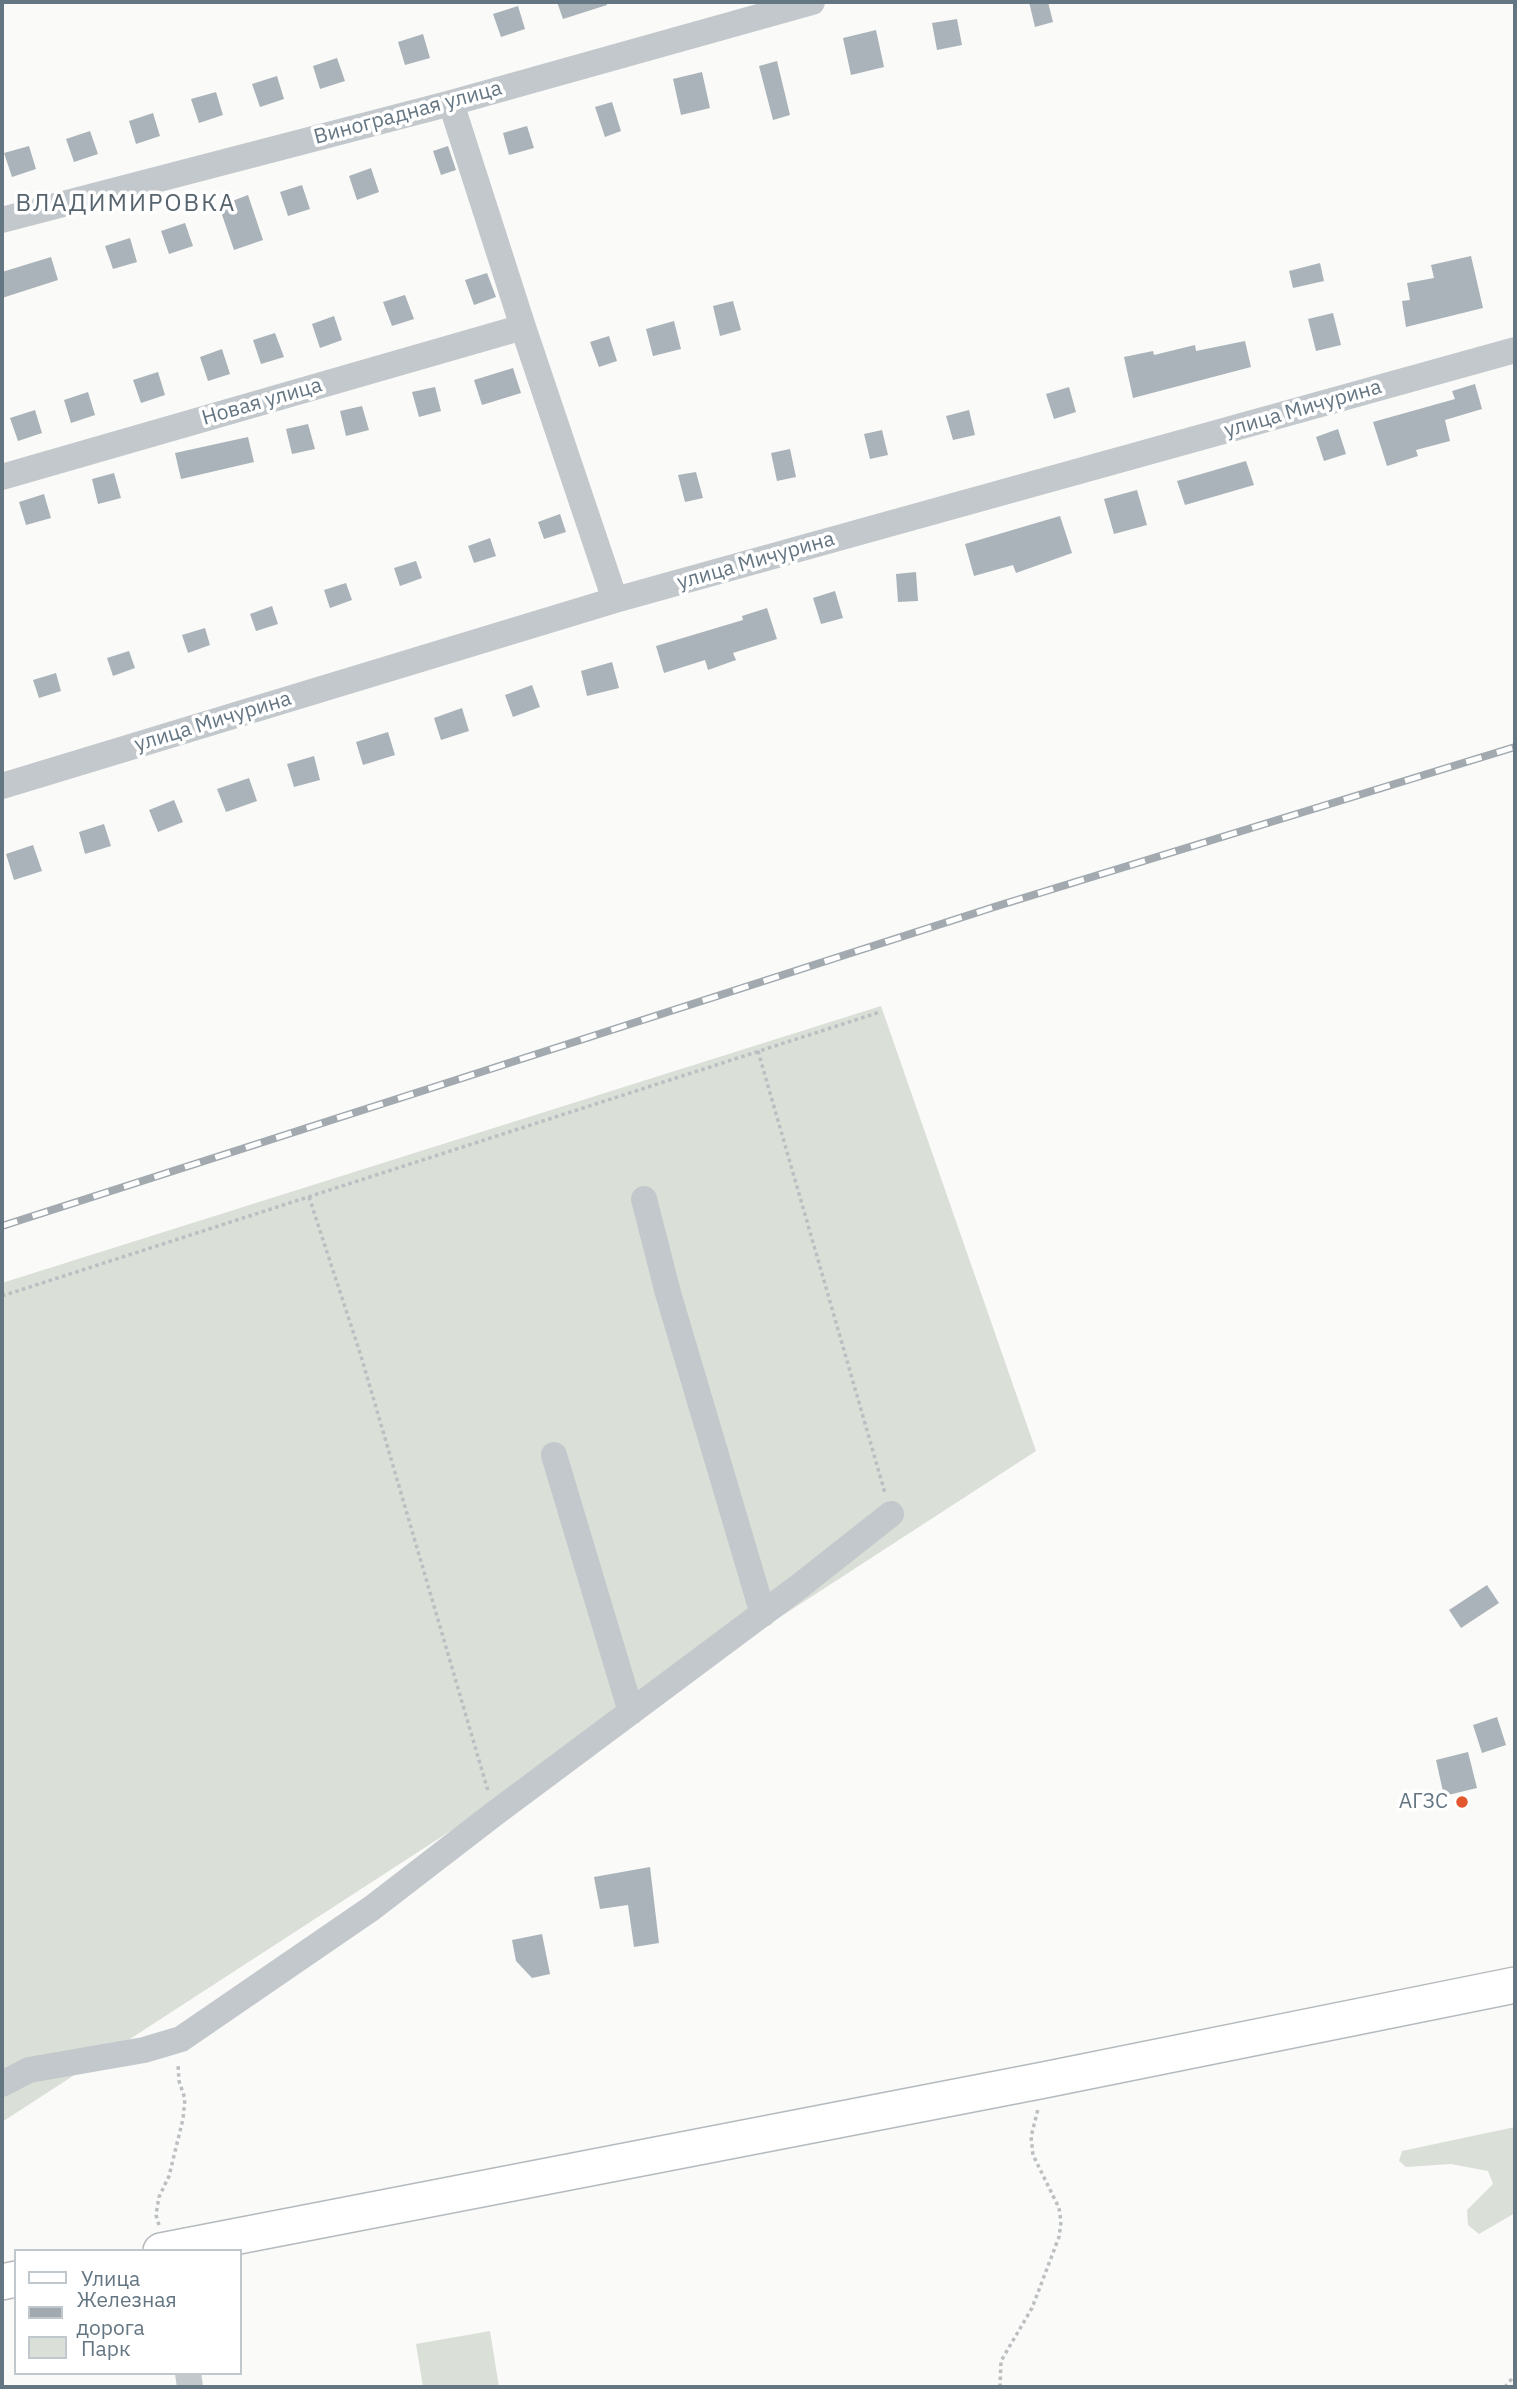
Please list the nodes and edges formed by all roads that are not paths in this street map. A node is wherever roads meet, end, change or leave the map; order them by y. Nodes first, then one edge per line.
1 (812, 2) edge
2 (451, 103) junction
3 (2, 220) edge
4 (523, 327) junction
5 (1515, 350) edge
6 (2, 477) edge
7 (615, 600) junction
8 (2, 786) edge
9 (644, 1199) dead end
10 (554, 1455) dead end
11 (891, 1514) road end
12 (763, 1614) junction
13 (631, 1712) junction
14 (1515, 1985) edge
15 (2, 2084) edge
16 (173, 2249) edge

1 - 2 street, Виноградная улица
2 - 3 street, Виноградная улица
2 - 4 street
4 - 6 street, Новая улица
4 - 7 street
5 - 7 street, улица Мичурина
7 - 8 street, улица Мичурина
9 - 12 street
10 - 13 street
11 - 12 street
12 - 13 street
13 - 15 street
14 - 16 main road

